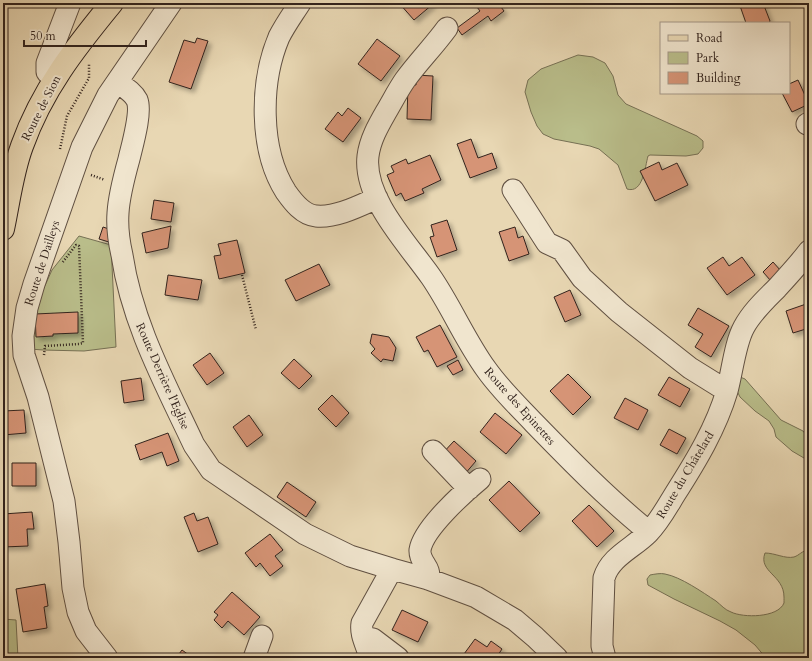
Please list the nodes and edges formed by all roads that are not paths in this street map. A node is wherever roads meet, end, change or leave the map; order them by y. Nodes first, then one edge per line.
1 (70, 3) edge
2 (112, 3) edge
3 (171, 3) edge
4 (300, 3) edge
5 (446, 28) dead end
6 (54, 79) junction
7 (117, 82) junction
8 (513, 190) dead end
9 (377, 198) junction
10 (3, 224) edge
11 (809, 251) edge
12 (727, 391) junction
13 (433, 451) dead end
14 (649, 532) junction
15 (392, 569) junction
16 (428, 579) junction
17 (262, 636) dead end
18 (363, 637) junction
19 (107, 658) edge
20 (254, 658) edge
21 (370, 658) edge
22 (398, 658) edge
23 (557, 658) edge
24 (605, 658) edge

1 - 6 street
2 - 6 main road, Route de Sion
3 - 7 street, Route de Dailleys
4 - 9 street
5 - 9 street, Route des Epinettes
6 - 10 main road, Route de Sion
7 - 15 street, Route Derrière l'Eglise
7 - 19 street, Route de Dailleys
8 - 12 street
9 - 14 street, Route des Epinettes
11 - 12 street, Route du Châtelard
12 - 14 street, Route du Châtelard
13 - 16 street
14 - 24 street, Route du Châtelard
15 - 16 street, Route Derrière l'Eglise
15 - 18 street
16 - 23 street, Route Derrière l'Eglise
17 - 20 street
18 - 21 street
18 - 22 street

